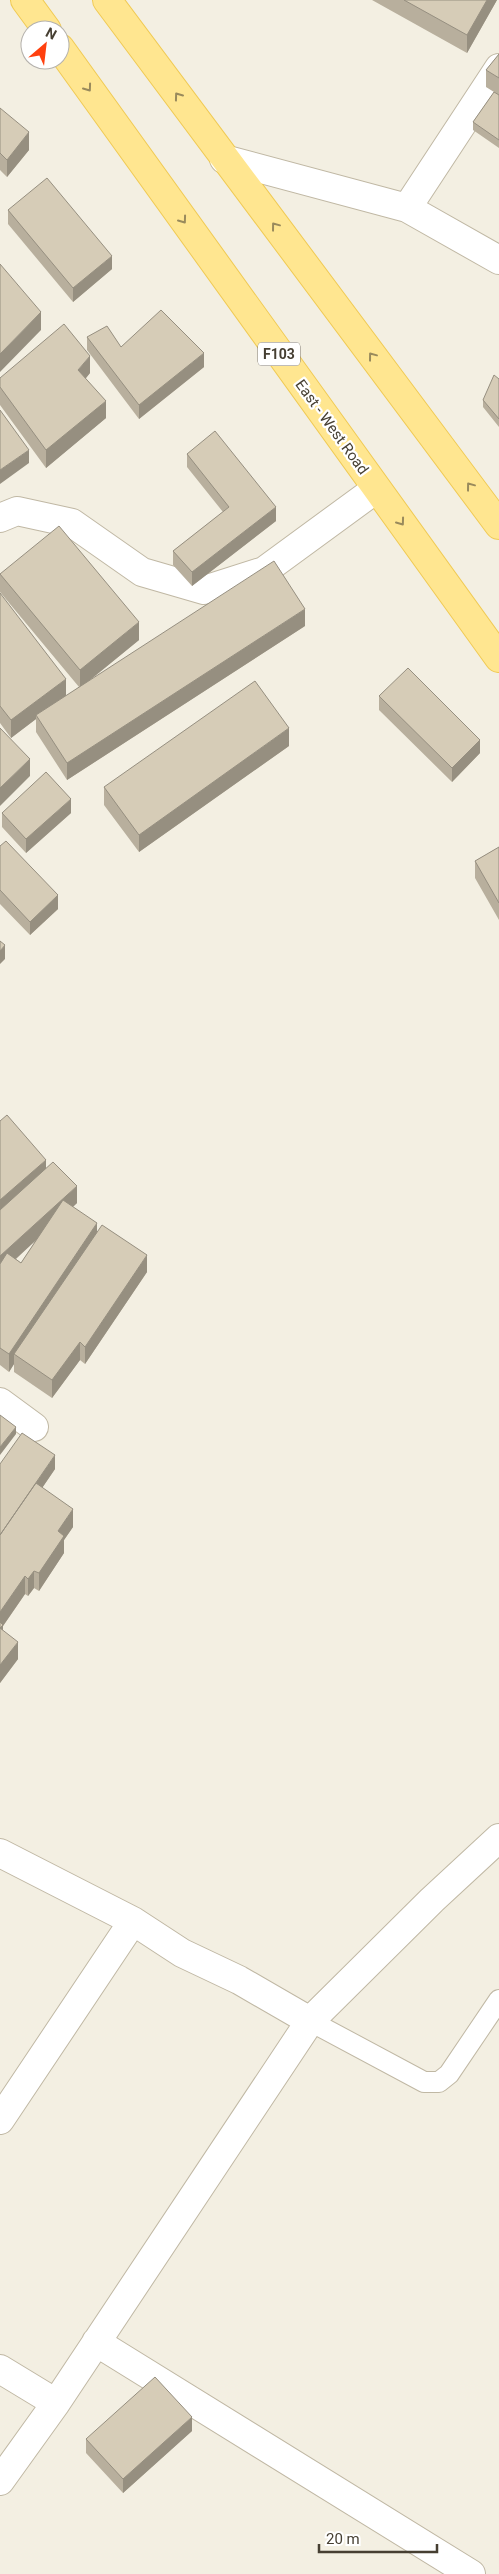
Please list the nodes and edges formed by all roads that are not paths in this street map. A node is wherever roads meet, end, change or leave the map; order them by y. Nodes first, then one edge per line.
1 (25, 0) edge
2 (106, 0) edge
3 (40, 20) edge
4 (70, 62) edge
5 (499, 68) edge
6 (224, 158) junction
7 (407, 208) junction
8 (499, 260) edge
9 (376, 489) junction
10 (0, 518) edge
11 (499, 525) edge
12 (499, 658) edge
13 (0, 1402) edge
14 (34, 1427) dead end
15 (499, 1838) edge
16 (0, 1853) edge
17 (134, 1921) junction
18 (499, 2000) edge
19 (310, 2021) junction
20 (0, 2120) edge
21 (96, 2342) junction
22 (0, 2369) edge
23 (56, 2403) junction
24 (0, 2482) edge
25 (471, 2574) edge

1 - 3 main road
6 -> 2 main road
4 -> 9 main road, East - West Road / F103
5 - 7 street
6 - 7 street
11 -> 6 main road
7 - 8 street
9 - 10 street
9 -> 12 main road, East - West Road / F103
13 - 14 street
15 - 19 street
16 - 17 street
17 - 19 street
17 - 20 street
18 - 19 lane
19 - 21 street
21 - 23 street
21 - 25 street
22 - 23 street
23 - 24 street

